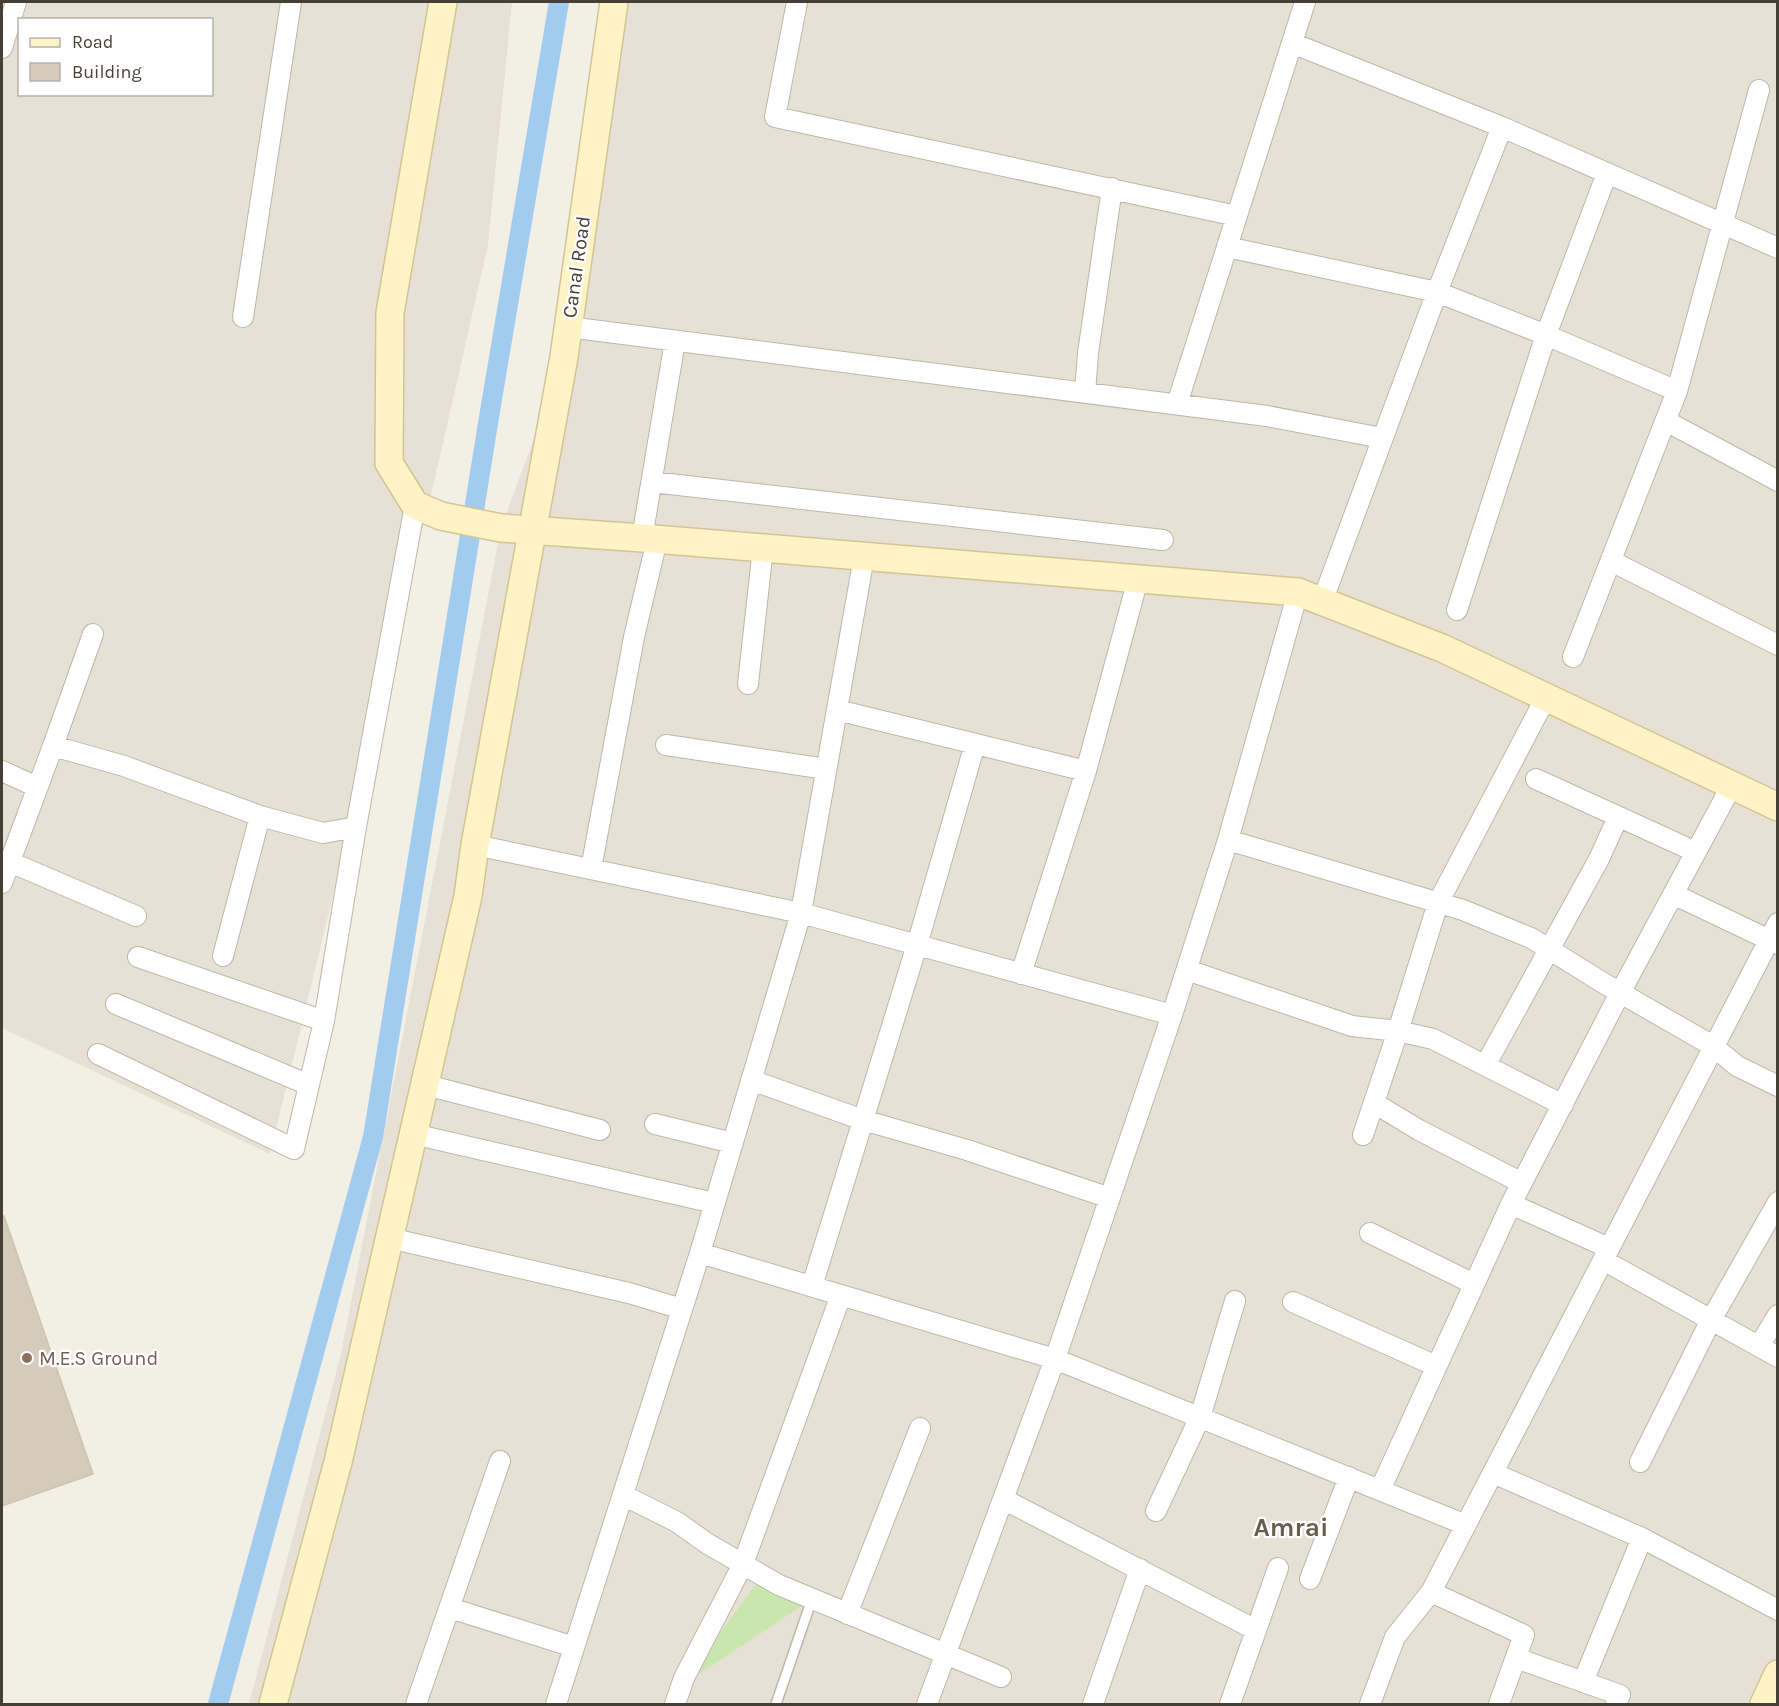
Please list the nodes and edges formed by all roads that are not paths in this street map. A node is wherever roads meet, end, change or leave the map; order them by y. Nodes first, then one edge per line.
1 (16, 2) edge
2 (291, 2) edge
3 (442, 2) edge
4 (614, 2) edge
5 (797, 2) edge
6 (1305, 2) edge
7 (1292, 43) junction
8 (2, 48) edge
9 (1759, 90) dead end
10 (1502, 127) junction
11 (1607, 173) junction
12 (1112, 188) junction
13 (1237, 216) junction
14 (1722, 224) junction
15 (1227, 247) junction
16 (1778, 248) edge
17 (1437, 292) junction
18 (243, 317) dead end
19 (568, 327) junction
20 (1546, 335) junction
21 (675, 341) junction
22 (1677, 391) junction
23 (1085, 393) junction
24 (1177, 404) junction
25 (1666, 421) junction
26 (1382, 438) junction
27 (1778, 481) edge
28 (652, 482) junction
29 (415, 505) junction
30 (532, 532) junction
31 (650, 539) junction
32 (1163, 540) dead end
33 (763, 548) junction
34 (864, 557) junction
35 (1611, 561) junction
36 (1138, 579) junction
37 (1310, 597) junction
38 (1457, 610) dead end
39 (93, 634) dead end
40 (1778, 645) edge
41 (1573, 657) dead end
42 (748, 684) dead end
43 (1546, 697) junction
44 (837, 711) junction
45 (975, 744) junction
46 (666, 745) dead end
47 (53, 746) junction
48 (826, 769) junction
49 (2, 771) edge
50 (1086, 771) junction
51 (1536, 779) dead end
52 (1731, 785) junction
53 (37, 787) junction
54 (1778, 807) edge
55 (260, 816) junction
56 (1618, 817) junction
57 (356, 827) junction
58 (1228, 840) junction
59 (476, 845) junction
60 (1696, 852) junction
61 (10, 862) junction
62 (591, 869) junction
63 (2, 883) edge
64 (1673, 894) junction
65 (1438, 903) junction
66 (801, 913) junction
67 (136, 916) dead end
68 (1775, 935) edge
69 (917, 945) junction
70 (1549, 949) junction
71 (223, 956) dead end
72 (138, 957) dead end
73 (1186, 970) junction
74 (1021, 974) junction
75 (1620, 993) junction
76 (116, 1004) dead end
77 (1172, 1015) junction
78 (324, 1021) junction
79 (1398, 1031) junction
80 (1713, 1046) junction
81 (98, 1054) dead end
82 (1486, 1064) junction
83 (751, 1080) junction
84 (426, 1084) junction
85 (309, 1085) junction
86 (1778, 1086) edge
87 (1374, 1103) junction
88 (1563, 1105) junction
89 (863, 1120) junction
90 (655, 1124) dead end
91 (600, 1130) dead end
92 (413, 1134) junction
93 (1363, 1136) dead end
94 (733, 1143) junction
95 (1522, 1183) junction
96 (1110, 1198) junction
97 (1778, 1202) edge
98 (714, 1203) junction
99 (1511, 1204) junction
100 (1370, 1233) dead end
101 (389, 1238) junction
102 (700, 1253) junction
103 (1606, 1254) junction
104 (1474, 1284) junction
105 (812, 1286) junction
106 (841, 1295) junction
107 (1235, 1301) dead end
108 (1293, 1302) dead end
109 (682, 1309) junction
110 (1778, 1315) edge
111 (1711, 1320) junction
112 (1759, 1346) junction
113 (1778, 1357) edge
114 (1055, 1359) junction
115 (1436, 1366) junction
116 (1200, 1417) junction
117 (920, 1428) dead end
118 (500, 1461) dead end
119 (1640, 1462) dead end
120 (1493, 1473) junction
121 (1349, 1477) junction
122 (1380, 1490) junction
123 (623, 1495) junction
124 (1003, 1499) junction
125 (1156, 1511) dead end
126 (1466, 1525) junction
127 (1642, 1538) junction
128 (743, 1564) junction
129 (1278, 1568) dead end
130 (1140, 1569) junction
131 (1310, 1579) dead end
132 (1431, 1592) junction
133 (812, 1599) junction
134 (450, 1608) junction
135 (1778, 1610) edge
136 (847, 1614) junction
137 (1256, 1630) junction
138 (574, 1647) junction
139 (946, 1655) junction
140 (1516, 1658) junction
141 (1778, 1674) edge
142 (1001, 1677) dead end
143 (1583, 1682) junction
144 (278, 1703) edge
145 (416, 1704) edge
146 (556, 1704) edge
147 (675, 1704) edge
148 (776, 1704) edge
149 (927, 1704) edge
150 (1093, 1704) edge
151 (1230, 1704) edge
152 (1370, 1704) edge
153 (1499, 1704) edge
154 (1616, 1704) edge
155 (1764, 1704) edge

1 - 8 street
2 - 18 street
3 - 29 street
4 - 19 street, Canal Road
5 - 12 street
6 - 7 street
7 - 10 street
7 - 13 street
9 - 14 street
10 - 11 street
10 - 17 street
11 - 14 street
11 - 20 street
12 - 13 street
12 - 23 street
13 - 15 street
14 - 16 street
14 - 22 street
15 - 17 street
15 - 24 street
17 - 20 street
17 - 26 street
19 - 21 street
19 - 30 street, Canal Road
20 - 22 street
20 - 38 street
21 - 23 street
21 - 28 street
22 - 25 street
23 - 24 street
24 - 26 street
25 - 27 street
25 - 35 street
26 - 37 street
28 - 31 street
28 - 32 street
29 - 30 street
29 - 57 street
30 - 31 street
30 - 59 street, Canal Road
31 - 33 street
31 - 62 street
33 - 34 street
33 - 42 street
34 - 36 street
34 - 44 street
35 - 40 street
35 - 41 street
36 - 37 street
36 - 50 street
37 - 43 street
37 - 58 street
39 - 47 street
43 - 52 street
43 - 65 street
44 - 45 street
44 - 48 street
45 - 50 street
45 - 69 street
46 - 48 street
47 - 53 street
47 - 55 street
48 - 66 street
49 - 53 street
50 - 74 street
51 - 56 street
52 - 54 street
52 - 60 street
53 - 61 street
55 - 57 street
55 - 71 street
56 - 60 street
56 - 70 street
57 - 78 street
58 - 65 street
58 - 73 street
59 - 62 street
59 - 84 street, Canal Road
60 - 64 street
61 - 63 street
61 - 67 street
62 - 66 street
64 - 68 street
64 - 75 street
65 - 70 street
65 - 79 street
66 - 69 street
66 - 83 street
68 - 80 street
69 - 74 street
69 - 89 street
70 - 75 street
70 - 82 street
72 - 78 street
73 - 77 street
73 - 79 street
74 - 77 street
75 - 80 street
75 - 88 street
76 - 85 street
77 - 96 street
78 - 85 street
79 - 82 street
79 - 87 street
80 - 86 street
80 - 103 street
81 - 85 street
82 - 88 street
83 - 89 street
83 - 94 street
84 - 91 street
84 - 92 street, Canal Road
87 - 93 street
87 - 95 street
88 - 95 street
89 - 96 street
89 - 105 street
90 - 94 street
92 - 98 street
92 - 101 street, Canal Road
94 - 98 street
95 - 99 street
96 - 114 street
97 - 111 street
98 - 102 street
99 - 103 street
99 - 104 street
100 - 104 street
101 - 109 street
101 - 144 street, Canal Road
102 - 105 street
102 - 109 street
103 - 111 street
103 - 120 street
104 - 115 street
105 - 106 street
106 - 114 street
106 - 128 street
107 - 116 street
108 - 115 street
109 - 123 street
110 - 112 street
111 - 112 street
111 - 119 street
112 - 113 street
114 - 116 street
114 - 124 street
115 - 122 street
116 - 121 street
116 - 125 street
117 - 136 street
118 - 134 street
120 - 126 street
120 - 127 street
121 - 122 street
121 - 131 street
122 - 126 street
123 - 128 street
123 - 138 street
124 - 130 street
124 - 139 street
126 - 132 street
127 - 135 street
127 - 143 street
128 - 133 street
128 - 147 street
129 - 137 street
130 - 137 street
130 - 150 street
132 - 140 street
132 - 152 street
133 - 136 street
133 - 148 lane
134 - 138 street
134 - 145 street
136 - 139 street
137 - 151 street
138 - 146 street
139 - 142 street
139 - 149 street
140 - 143 street
140 - 153 street
141 - 155 street
143 - 154 street

